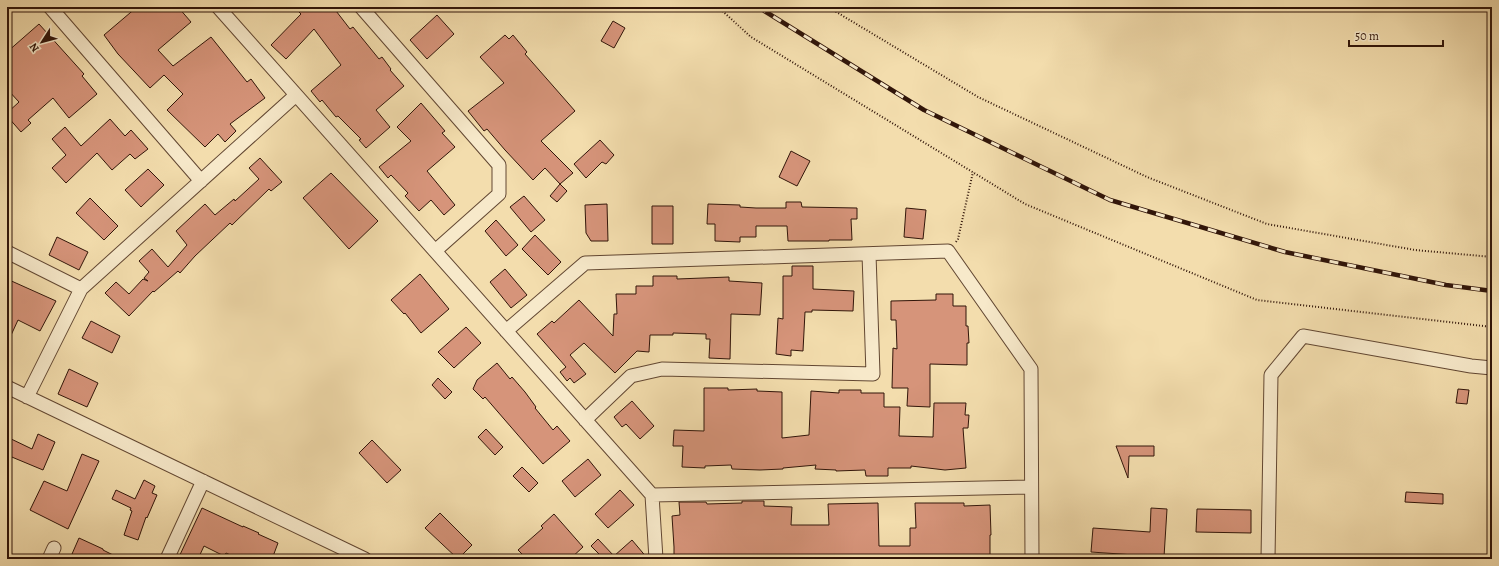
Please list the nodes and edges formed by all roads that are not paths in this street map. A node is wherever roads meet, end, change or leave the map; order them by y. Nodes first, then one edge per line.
1 (50, 7) edge
2 (218, 7) edge
3 (361, 7) edge
4 (296, 96) junction
5 (201, 181) junction
6 (7, 252) edge
7 (435, 252) junction
8 (869, 254) junction
9 (81, 289) junction
10 (506, 331) junction
11 (1492, 368) edge
12 (7, 387) edge
13 (28, 397) junction
14 (585, 420) junction
15 (203, 481) junction
16 (1031, 487) junction
17 (652, 495) junction
18 (166, 559) edge
19 (365, 559) edge
20 (656, 559) edge
21 (1032, 559) edge
22 (1268, 559) edge

1 - 5 street
2 - 4 street
3 - 7 street
4 - 5 street
4 - 7 street
5 - 9 street
6 - 9 street
7 - 10 street
8 - 10 street
8 - 14 street
8 - 16 street
9 - 13 street
10 - 14 street
11 - 22 street
12 - 13 street
13 - 15 street
14 - 17 street
15 - 18 street
15 - 19 street
16 - 17 street
16 - 21 street
17 - 20 street

